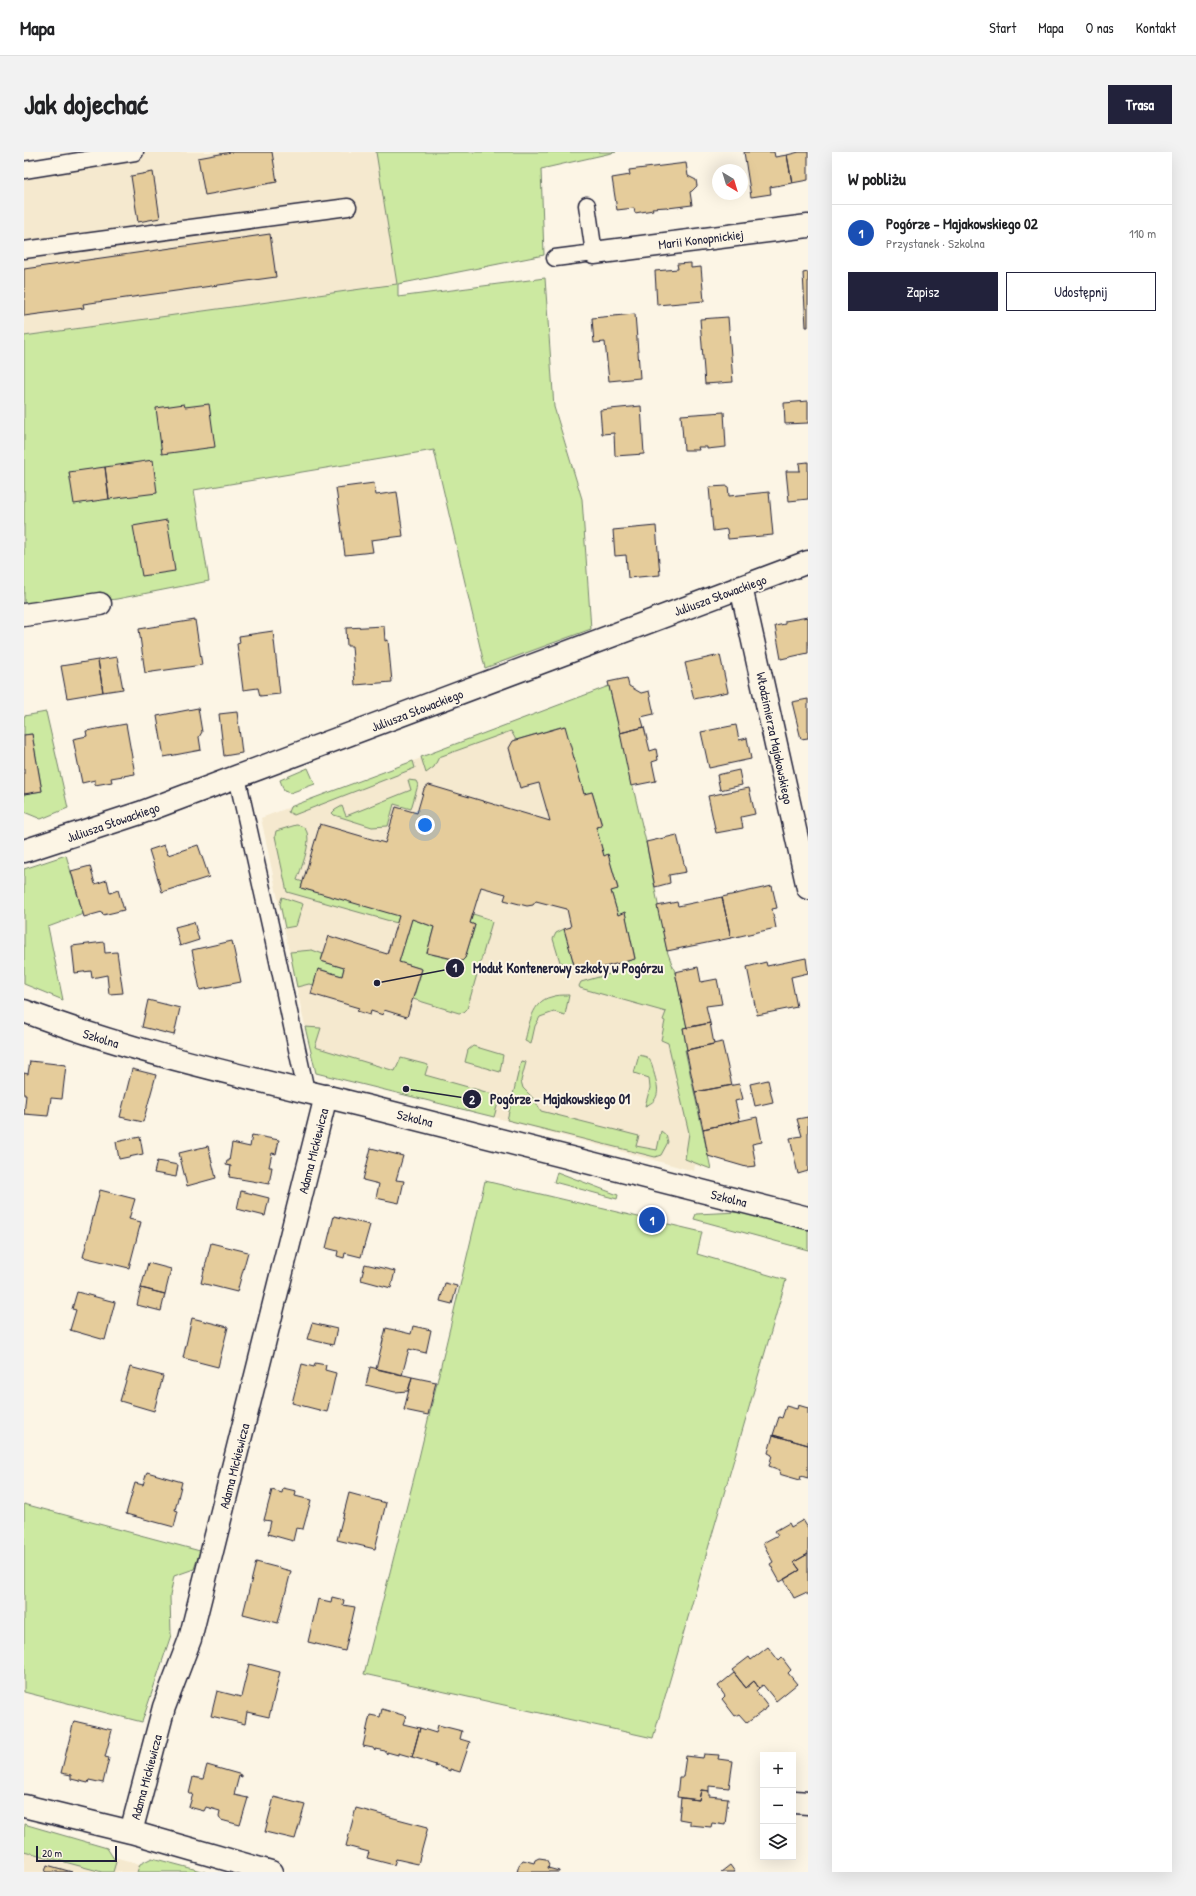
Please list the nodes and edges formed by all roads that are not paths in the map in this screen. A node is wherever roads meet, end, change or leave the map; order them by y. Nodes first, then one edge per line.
1 (134, 152) edge
2 (24, 170) edge
3 (587, 205) dead end
4 (348, 207) dead end
5 (808, 226) edge
6 (24, 250) edge
7 (594, 253) junction
8 (555, 258) dead end
9 (808, 562) edge
10 (741, 587) junction
11 (100, 604) dead end
12 (24, 615) edge
13 (237, 777) junction
14 (24, 851) edge
15 (808, 888) edge
16 (24, 1012) edge
17 (306, 1091) junction
18 (326, 1096) junction
19 (808, 1218) edge
20 (24, 1806) edge
21 (131, 1832) junction
22 (271, 1872) edge

1 - 2 lane
3 - 7 lane
4 - 6 lane
5 - 7 street, Marii Konopnickiej
7 - 8 lane
9 - 10 street, Juliusza Słowackiego
10 - 13 street, Juliusza Słowackiego
10 - 15 street, Włodzimierza Majakowskiego
11 - 12 street
13 - 14 street, Juliusza Słowackiego
13 - 17 lane
16 - 17 street, Szkolna
17 - 18 street, Szkolna
18 - 19 street, Szkolna
18 - 21 street, Adama Mickiewicza
20 - 21 street, Adama Mickiewicza
21 - 22 street, Adama Mickiewicza

